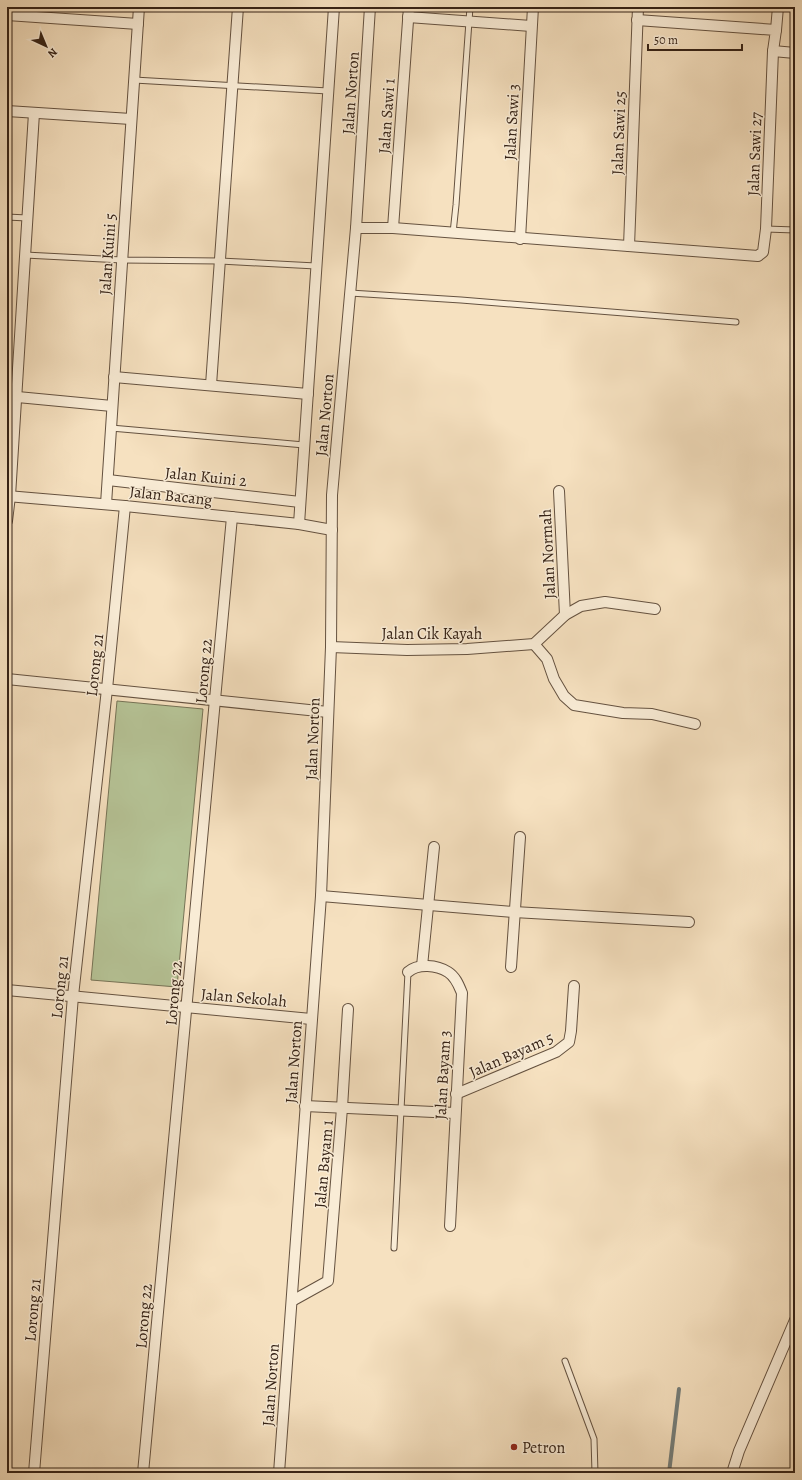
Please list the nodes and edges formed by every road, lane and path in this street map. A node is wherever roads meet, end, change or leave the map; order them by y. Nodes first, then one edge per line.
1 (139, 7) edge
2 (238, 7) edge
3 (334, 7) edge
4 (370, 7) edge
5 (470, 7) edge
6 (533, 7) edge
7 (638, 7) edge
8 (778, 7) edge
9 (408, 12) edge
10 (7, 16) edge
11 (637, 20) junction
12 (468, 21) junction
13 (138, 24) junction
14 (531, 26) junction
15 (776, 30) junction
16 (773, 51) junction
17 (795, 52) edge
18 (134, 80) junction
19 (232, 86) junction
20 (328, 91) junction
21 (7, 111) edge
22 (34, 113) junction
23 (131, 120) junction
24 (7, 217) edge
25 (28, 218) junction
26 (356, 228) junction
27 (393, 228) junction
28 (766, 229) junction
29 (795, 230) edge
30 (453, 233) junction
31 (520, 239) junction
32 (629, 246) junction
33 (25, 255) junction
34 (122, 260) junction
35 (220, 261) junction
36 (316, 266) junction
37 (350, 293) junction
38 (736, 322) dead end
39 (114, 377) junction
40 (211, 385) junction
41 (308, 394) junction
42 (12, 396) edge
43 (112, 406) junction
44 (111, 428) junction
45 (304, 445) junction
46 (108, 480) junction
47 (559, 491) dead end
48 (8, 496) edge
49 (300, 502) junction
50 (106, 504) junction
51 (125, 506) junction
52 (232, 517) junction
53 (7, 521) edge
54 (299, 524) junction
55 (332, 530) junction
56 (655, 609) dead end
57 (564, 615) junction
58 (534, 644) junction
59 (331, 646) junction
60 (7, 679) edge
61 (107, 689) junction
62 (215, 700) junction
63 (328, 712) junction
64 (695, 724) dead end
65 (520, 837) dead end
66 (434, 847) dead end
67 (321, 896) junction
68 (428, 905) junction
69 (514, 912) junction
70 (690, 922) dead end
71 (422, 966) junction
72 (511, 967) dead end
73 (408, 972) joint
74 (574, 986) dead end
75 (7, 990) edge
76 (73, 996) junction
77 (187, 1007) junction
78 (348, 1009) dead end
79 (311, 1018) junction
80 (456, 1094) junction
81 (305, 1106) junction
82 (342, 1108) junction
83 (401, 1110) junction
84 (455, 1113) junction
85 (450, 1226) dead end
86 (394, 1248) dead end
87 (292, 1301) junction
88 (795, 1320) edge
89 (565, 1361) dead end
90 (34, 1473) edge
91 (143, 1473) edge
92 (279, 1473) edge
93 (594, 1473) edge
94 (732, 1473) edge

1 - 13 street, Jalan Kuini 5
2 - 19 street
3 - 20 street
4 - 26 street, Jalan Norton
5 - 12 lane
6 - 14 street, Jalan Sawi 3
7 - 11 street, Jalan Sawi 25
8 - 15 street, Jalan Sawi 27
9 - 12 street
9 - 27 street, Jalan Sawi 1
10 - 13 street
11 - 15 street
11 - 32 street, Jalan Sawi 25
12 - 14 street
12 - 30 lane
13 - 18 street, Jalan Kuini 5
14 - 31 street, Jalan Sawi 3
15 - 16 street, Jalan Sawi 27
16 - 17 street
16 - 28 street, Jalan Sawi 27
18 - 19 lane
18 - 23 street, Jalan Kuini 5
19 - 20 lane
19 - 35 street
20 - 36 street
21 - 22 street
22 - 23 street
22 - 25 street
23 - 34 street, Jalan Kuini 5
24 - 25 lane
25 - 33 street
26 - 27 street
26 - 37 street, Jalan Norton
27 - 30 street
28 - 29 lane
28 - 32 street, Jalan Sawi 27
30 - 31 street
31 - 32 street
33 - 34 lane
33 - 42 street
34 - 35 lane
34 - 39 street, Jalan Kuini 5
35 - 36 lane
35 - 40 street
36 - 41 street
37 - 38 lane
37 - 55 street, Jalan Norton
39 - 40 street
39 - 43 street, Jalan Kuini 5
40 - 41 street
41 - 45 street
42 - 43 street
42 - 48 street
43 - 44 street, Jalan Kuini 5
44 - 45 lane
44 - 46 street, Jalan Kuini 5
45 - 49 street
46 - 49 street, Jalan Kuini 2
46 - 50 street, Jalan Kuini 5
47 - 57 street, Jalan Normah
48 - 50 street, Jalan Bacang
48 - 53 street
49 - 54 street
50 - 51 street, Jalan Bacang
51 - 52 street, Jalan Bacang
51 - 61 street, Lorong 21
52 - 54 street, Jalan Bacang
52 - 62 street, Lorong 22
54 - 55 street, Jalan Bacang
55 - 59 street, Jalan Norton
56 - 57 street
57 - 58 street
58 - 59 street, Jalan Cik Kayah
58 - 64 street
59 - 63 street, Jalan Norton
60 - 61 street
61 - 62 street
61 - 76 street, Lorong 21
62 - 63 street
62 - 77 street, Lorong 22
63 - 67 street, Jalan Norton
65 - 69 street
66 - 68 street
67 - 68 street
67 - 79 street, Jalan Norton
68 - 69 street
68 - 71 street
69 - 70 street
69 - 72 street
71 - 73 street
71 - 80 street, Jalan Bayam 3
73 - 83 lane
74 - 80 street, Jalan Bayam 5
75 - 76 street, Jalan Sekolah
76 - 77 street, Jalan Sekolah
76 - 90 street, Lorong 21
77 - 79 street, Jalan Sekolah
77 - 91 street, Lorong 22
78 - 82 street, Jalan Bayam 1
79 - 81 street, Jalan Norton
80 - 84 street, Jalan Bayam 3
81 - 82 street
81 - 87 street, Jalan Norton
82 - 83 street
82 - 87 street, Jalan Bayam 1
83 - 84 street
83 - 86 lane
84 - 85 street, Jalan Bayam 3
87 - 92 street, Jalan Norton
88 - 94 street
89 - 93 lane

